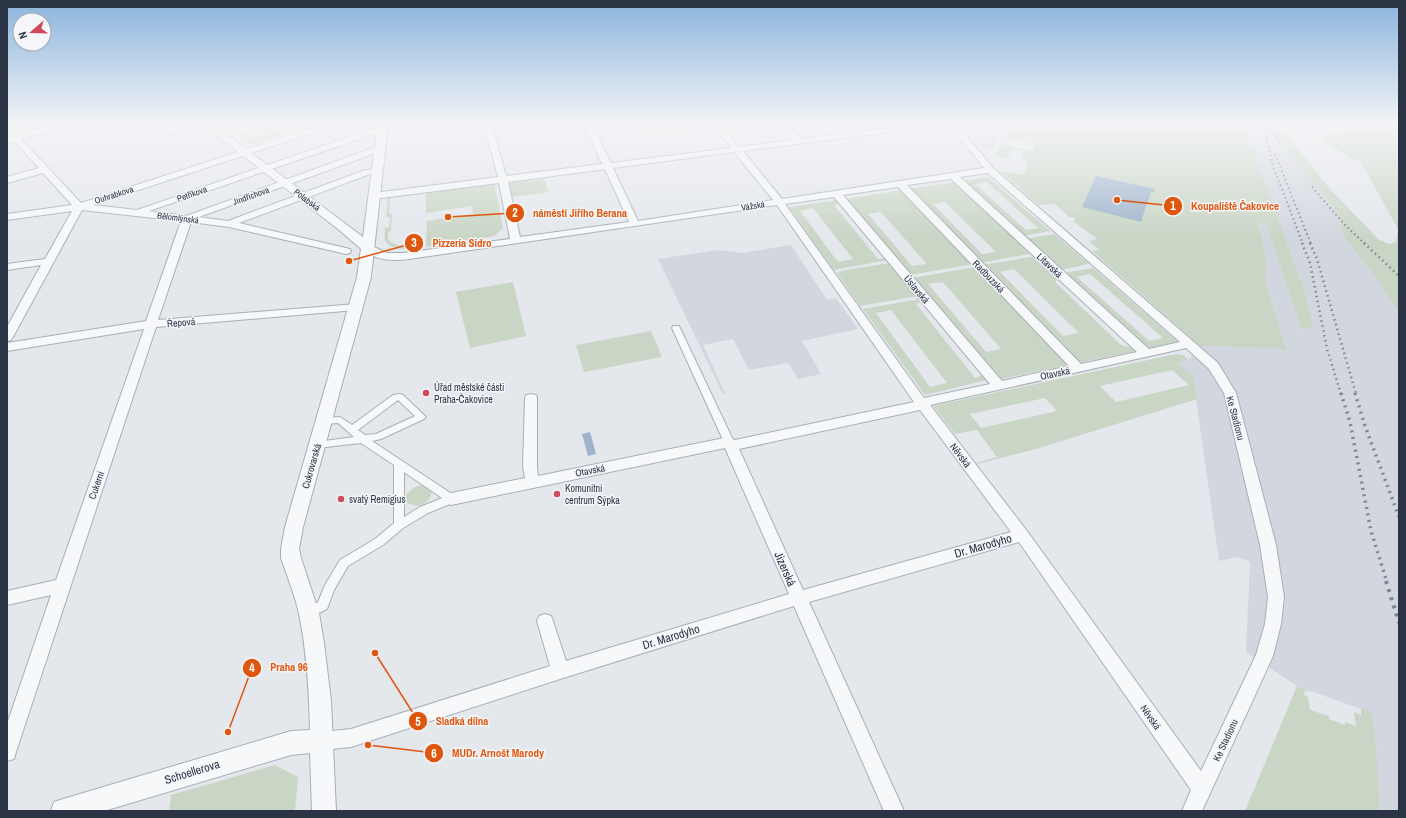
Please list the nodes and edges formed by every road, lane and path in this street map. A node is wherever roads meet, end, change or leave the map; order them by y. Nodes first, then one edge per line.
1 (35, 162) edge
2 (214, 162) edge
3 (258, 162) edge
4 (281, 162) edge
5 (342, 162) edge
6 (379, 162) edge
7 (498, 162) edge
8 (605, 162) edge
9 (636, 162) edge
10 (747, 162) edge
11 (984, 162) edge
12 (607, 166) junction
13 (265, 168) junction
14 (43, 170) junction
15 (378, 170) junction
16 (990, 170) junction
17 (953, 176) junction
18 (7, 180) edge
19 (503, 181) junction
20 (285, 183) junction
21 (900, 184) junction
22 (836, 193) junction
23 (374, 196) junction
24 (303, 197) junction
25 (779, 202) junction
26 (79, 207) junction
27 (138, 212) junction
28 (7, 217) edge
29 (187, 219) junction
30 (229, 224) junction
31 (635, 224) junction
32 (516, 241) junction
33 (368, 248) junction
34 (346, 251) dead end
35 (50, 260) junction
36 (7, 267) edge
37 (356, 307) junction
38 (151, 324) junction
39 (676, 328) dead end
40 (7, 337) edge
41 (1189, 344) junction
42 (7, 347) edge
43 (1147, 354) junction
44 (1078, 368) junction
45 (998, 385) junction
46 (531, 398) dead end
47 (922, 404) junction
48 (324, 421) junction
49 (352, 430) junction
50 (364, 440) junction
51 (730, 444) junction
52 (317, 445) junction
53 (399, 463) junction
54 (532, 482) junction
55 (451, 499) junction
56 (399, 525) junction
57 (1022, 535) junction
58 (62, 586) junction
59 (7, 598) edge
60 (798, 598) junction
61 (309, 613) junction
62 (545, 620) dead end
63 (560, 671) junction
64 (322, 741) junction
65 (7, 752) edge
66 (1203, 790) junction
67 (63, 811) edge
68 (324, 811) edge
69 (894, 811) edge
70 (1192, 811) edge

1 - 14 street
2 - 26 street, Ouhrabkova
3 - 13 street, Polabská
4 - 13 street, Petříkova
5 - 20 street, Jindřichova
6 - 15 street, Cukrovarská
7 - 19 street
8 - 12 street
9 - 12 street
10 - 25 street, Něvská
11 - 16 street, Ke Stadionu
12 - 19 street
12 - 31 street
13 - 20 street, Polabská
13 - 27 street, Petříkova
14 - 18 street
14 - 26 street
15 - 23 street, Cukrovarská
15 - 24 street
16 - 17 street, Vážská
16 - 41 street, Ke Stadionu
17 - 21 street, Vážská
17 - 43 street, Litavská
19 - 23 street
19 - 32 street
20 - 24 street, Polabská
20 - 29 street, Jindřichova
21 - 22 street, Vážská
21 - 44 street, Radbuzská
22 - 25 street, Vážská
22 - 45 street, Úslavská
23 - 33 street, Cukrovarská
24 - 30 street
24 - 33 street, Polabská
25 - 31 street, Vážská
25 - 47 street, Něvská
26 - 27 street, Bělomlýnská
26 - 28 street, Bělomlýnská
26 - 35 street
27 - 29 street, Bělomlýnská
29 - 30 street, Bělomlýnská
29 - 38 street, Cukerní
30 - 34 street, Bělomlýnská
31 - 32 street, Vážská
32 - 33 street, Vážská
33 - 37 street, Cukrovarská
35 - 36 street
35 - 40 street
37 - 38 street, Řepová
37 - 48 street, Cukrovarská
38 - 42 street, Řepová
38 - 58 street, Cukerní
39 - 51 street, Jizerská
41 - 43 street, Otavská
41 - 66 street, Ke Stadionu
43 - 44 street, Otavská
44 - 45 street, Otavská
45 - 47 street, Otavská
46 - 54 street
47 - 51 street, Otavská
47 - 57 street, Něvská
48 - 49 street
48 - 52 street, Cukrovarská
49 - 50 street
49 - 50 street
50 - 52 street
50 - 53 street
51 - 54 street, Otavská
51 - 60 street, Jizerská
52 - 61 street, Cukrovarská
53 - 55 street
53 - 56 street
54 - 55 street, Otavská
55 - 56 street
56 - 61 street
57 - 60 street, Dr. Marodyho
57 - 66 street, Něvská
58 - 59 street
58 - 65 street, Cukerní
60 - 63 street, Dr. Marodyho
60 - 69 street, Jizerská
61 - 64 street, Cukrovarská
62 - 63 street
63 - 64 street, Dr. Marodyho
64 - 67 street, Schoellerova
64 - 68 street, Cukrovarská
66 - 70 street, Ke Stadionu

